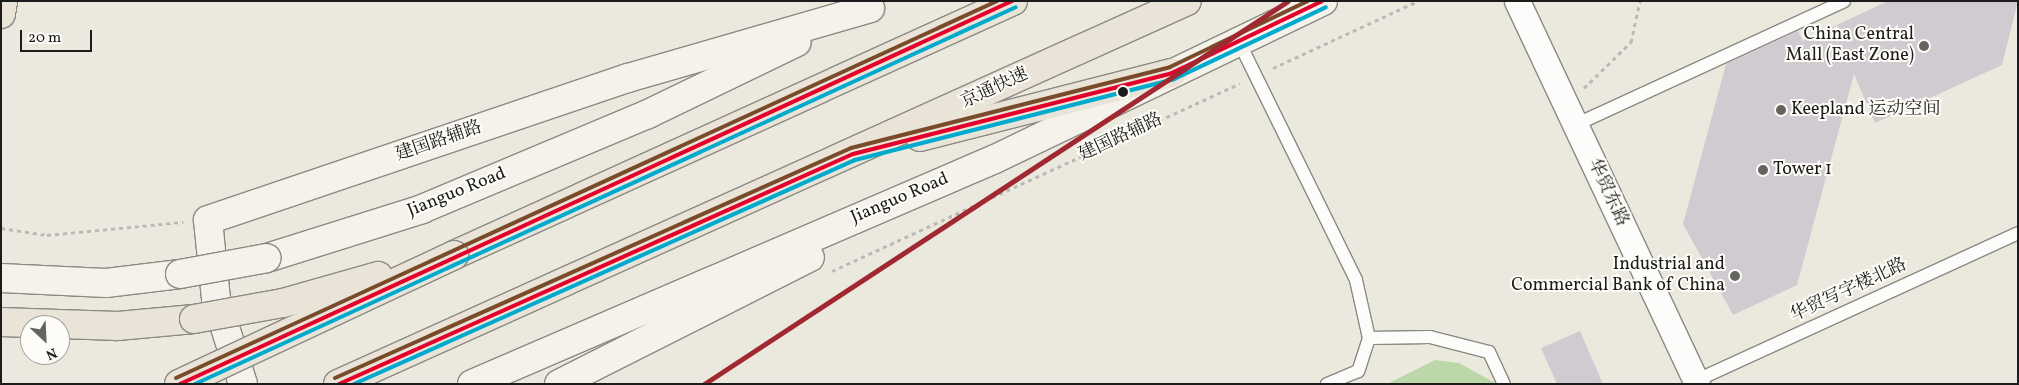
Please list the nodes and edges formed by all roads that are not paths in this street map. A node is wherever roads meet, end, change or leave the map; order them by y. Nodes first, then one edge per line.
1 (3, 1) edge
2 (1013, 1) edge
3 (1187, 1) edge
4 (1323, 1) edge
5 (1517, 1) edge
6 (1844, 1) edge
7 (877, 4) edge
8 (1, 14) edge
9 (1238, 42) junction
10 (1172, 73) junction
11 (1571, 115) junction
12 (853, 154) junction
13 (995, 159) junction
14 (2018, 233) edge
15 (454, 255) junction
16 (1, 278) edge
17 (513, 304) junction
18 (1, 322) edge
19 (1369, 338) junction
20 (1696, 382) edge
21 (179, 384) edge
22 (243, 384) edge
23 (338, 384) edge
24 (384, 384) edge
25 (472, 384) edge
26 (559, 384) edge
27 (1327, 384) edge
28 (1504, 384) edge

1 - 8 highway
2 - 15 highway
3 - 12 highway, 京通快速
4 - 9 street, Jianguo Road
5 - 11 street, 华贸东路
6 - 11 lane
7 - 16 street, Jianguo Road, bridge
7 - 22 street, 建国路辅路
9 - 10 street, Jianguo Road
9 - 19 lane
10 - 12 highway
10 - 13 street, Jianguo Road
11 - 20 street, 华贸东路
12 - 17 highway, 京通快速
13 - 25 street, Jianguo Road
13 - 26 street
14 - 20 lane, 华贸写字楼北路
15 - 18 highway, bridge
15 - 21 highway, bridge
17 - 23 highway, 京通快速
17 - 24 highway
19 - 27 lane
19 - 28 lane

